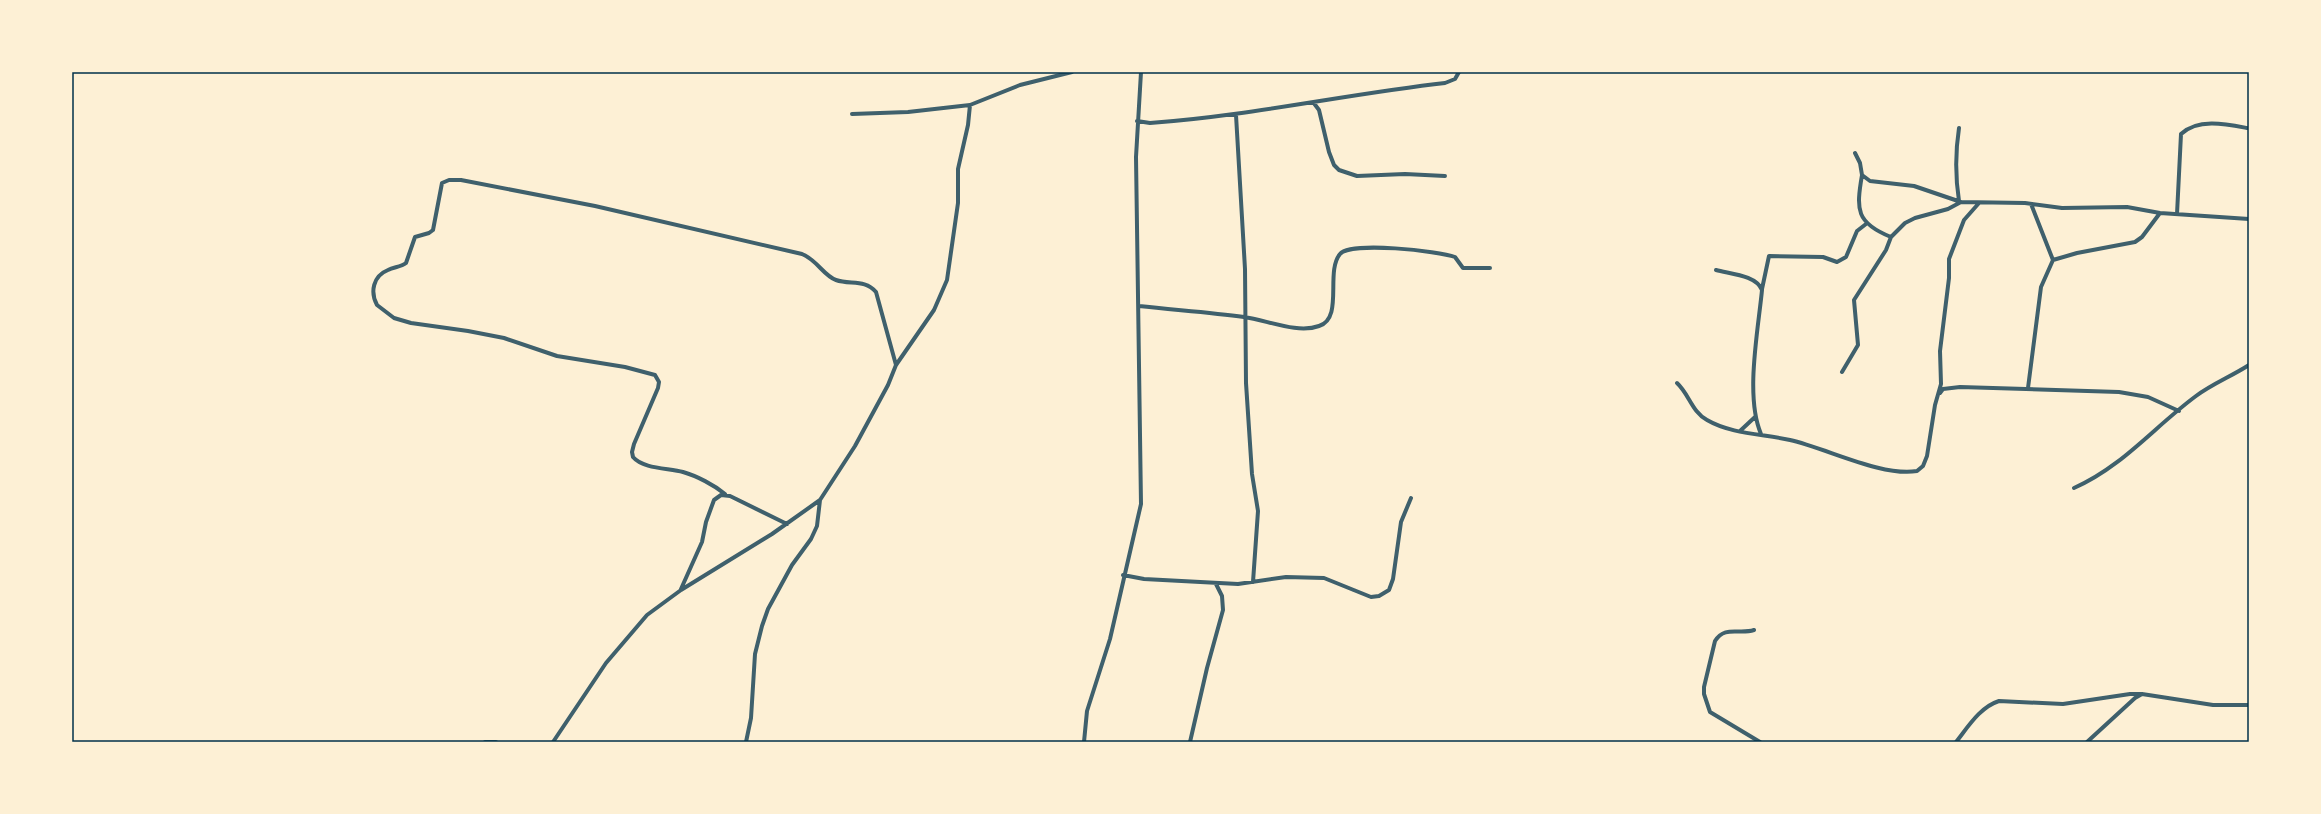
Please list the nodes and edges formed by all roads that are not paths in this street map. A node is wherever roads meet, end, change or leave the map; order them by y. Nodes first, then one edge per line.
1 (1072, 72) edge
2 (1141, 72) edge
3 (1459, 72) edge
4 (1313, 102) junction
5 (970, 104) junction
6 (852, 114) dead end
7 (1236, 115) junction
8 (1138, 121) junction
9 (1959, 128) dead end
10 (2247, 128) dead end
11 (1855, 153) dead end
12 (1862, 175) junction
13 (1445, 176) dead end
14 (1960, 201) junction
15 (1980, 203) junction
16 (2031, 204) junction
17 (2160, 213) junction
18 (2177, 214) junction
19 (2249, 219) edge
20 (1866, 224) junction
21 (1891, 237) junction
22 (2053, 260) junction
23 (1490, 268) dead end
24 (1716, 270) dead end
25 (1762, 290) junction
26 (1139, 306) junction
27 (1246, 317) junction
28 (896, 365) junction
29 (2249, 365) edge
30 (1842, 372) dead end
31 (1677, 383) dead end
32 (2028, 388) junction
33 (1939, 393) junction
34 (2179, 411) junction
35 (1755, 417) junction
36 (1740, 430) junction
37 (1761, 434) junction
38 (2074, 488) dead end
39 (725, 494) junction
40 (1411, 498) dead end
41 (820, 500) junction
42 (787, 524) junction
43 (1124, 575) junction
44 (1253, 582) junction
45 (1216, 584) junction
46 (681, 590) junction
47 (1754, 630) dead end
48 (2142, 694) junction
49 (2249, 705) edge
50 (485, 742) edge
51 (496, 742) edge
52 (553, 742) edge
53 (746, 742) edge
54 (1084, 742) edge
55 (1190, 742) edge
56 (1760, 742) edge
57 (1956, 742) edge
58 (2087, 742) edge

1 - 5 street
2 - 8 street
3 - 4 street
4 - 7 street
4 - 13 street
5 - 6 street
5 - 28 street
7 - 8 street
7 - 27 street
8 - 26 street
9 - 14 street
10 - 18 street
11 - 12 street
12 - 14 street
12 - 20 street
14 - 15 street
14 - 21 street
15 - 16 street
15 - 33 street
16 - 17 street
16 - 22 street
17 - 18 street
17 - 22 street
18 - 19 street
20 - 21 street
20 - 25 street
21 - 30 street
22 - 32 street
23 - 27 street
24 - 25 street
25 - 35 street
26 - 27 street
26 - 43 street
27 - 44 street
28 - 39 street
28 - 41 street
29 - 34 street
31 - 36 street
32 - 33 street
32 - 34 street
33 - 37 street
34 - 38 street
35 - 36 street
35 - 37 street
36 - 37 street
39 - 42 street
39 - 46 street
40 - 44 street
41 - 42 street
41 - 53 street
42 - 46 street
43 - 45 street
43 - 54 street
44 - 45 street
45 - 55 street
46 - 52 street
47 - 56 street
48 - 49 street
48 - 57 street
48 - 58 street
50 - 51 street

